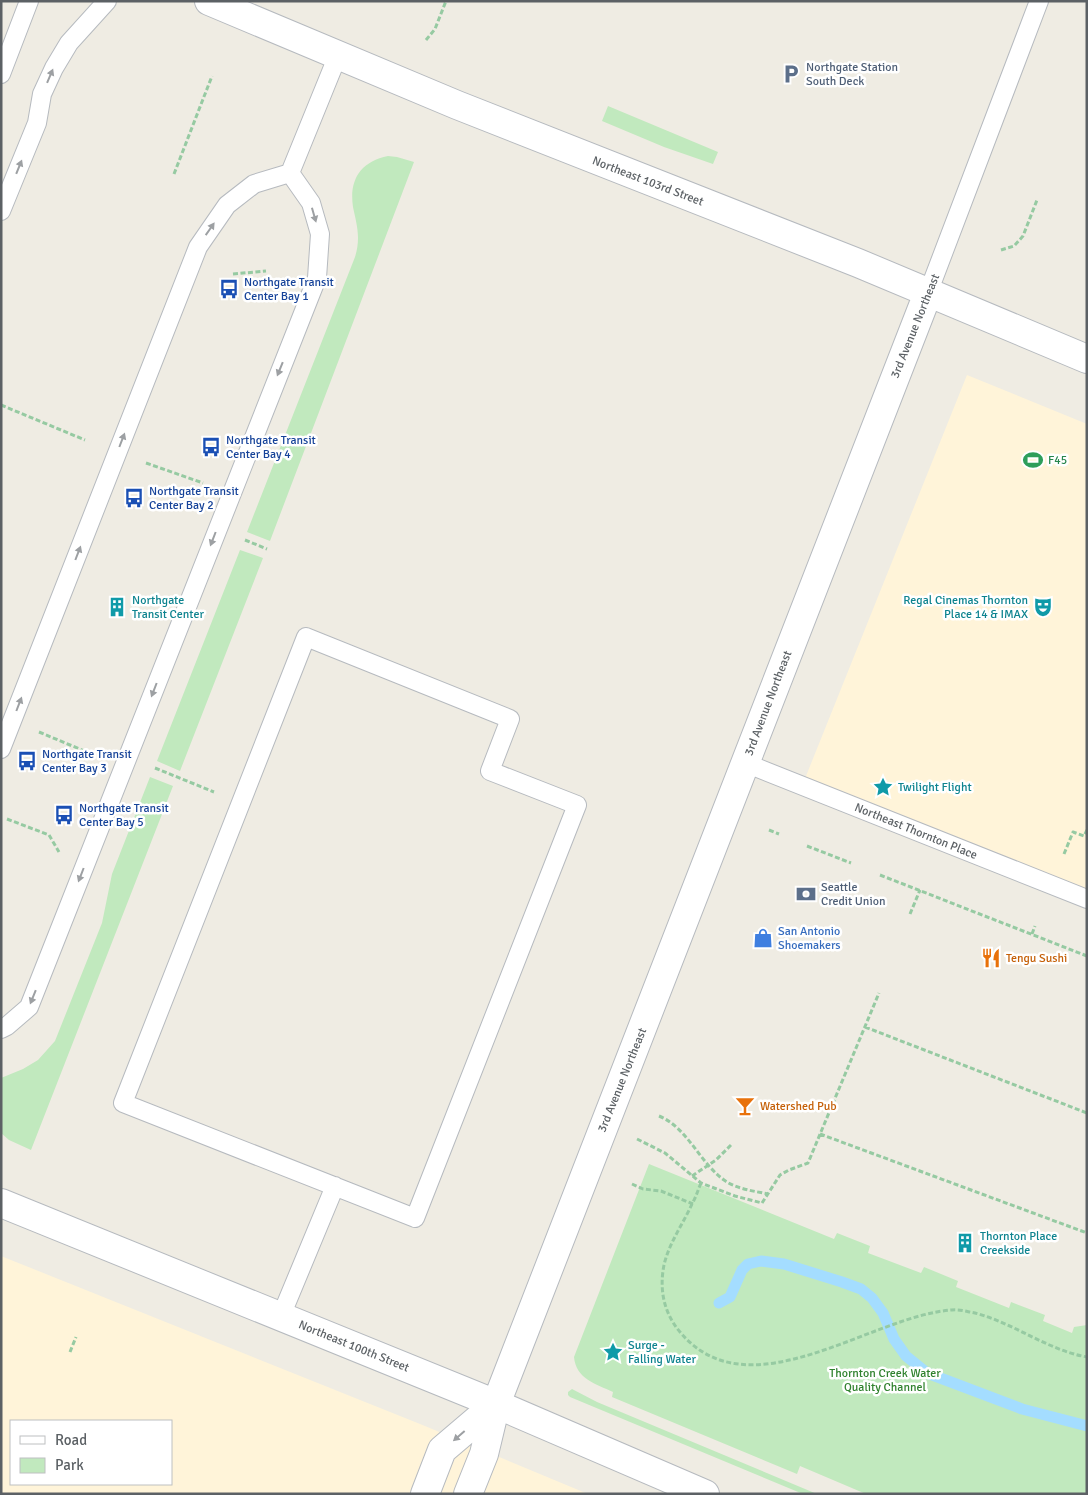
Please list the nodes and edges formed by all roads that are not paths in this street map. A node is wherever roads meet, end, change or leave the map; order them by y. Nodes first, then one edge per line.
1 (29, 1) edge
2 (107, 1) edge
3 (209, 1) edge
4 (1039, 1) edge
5 (338, 56) junction
6 (1, 74) edge
7 (290, 173) junction
8 (1, 211) edge
9 (928, 292) junction
10 (1087, 359) edge
11 (1, 749) edge
12 (745, 763) junction
13 (1087, 899) edge
14 (1, 1029) edge
15 (335, 1186) junction
16 (1, 1203) edge
17 (281, 1316) junction
18 (496, 1404) junction
19 (425, 1494) edge
20 (468, 1494) edge
21 (704, 1494) edge

1 - 6 lane
8 -> 2 lane
3 - 5 street, Northeast 103rd Street
4 - 9 lane, 3rd Avenue Northeast
5 - 7 lane
5 - 9 street, Northeast 103rd Street
11 -> 7 lane
7 -> 14 lane
9 - 10 street, Northeast 103rd Street
9 - 12 street, 3rd Avenue Northeast
12 - 13 lane, Northeast Thornton Place
12 - 18 street, 3rd Avenue Northeast
15 - 15 lane
15 - 17 lane
16 - 17 street, Northeast 100th Street
17 - 18 street, Northeast 100th Street
18 -> 19 street, 3rd Avenue Northeast
18 - 20 street, 3rd Avenue Northeast
18 - 21 street, Northeast 100th Street

